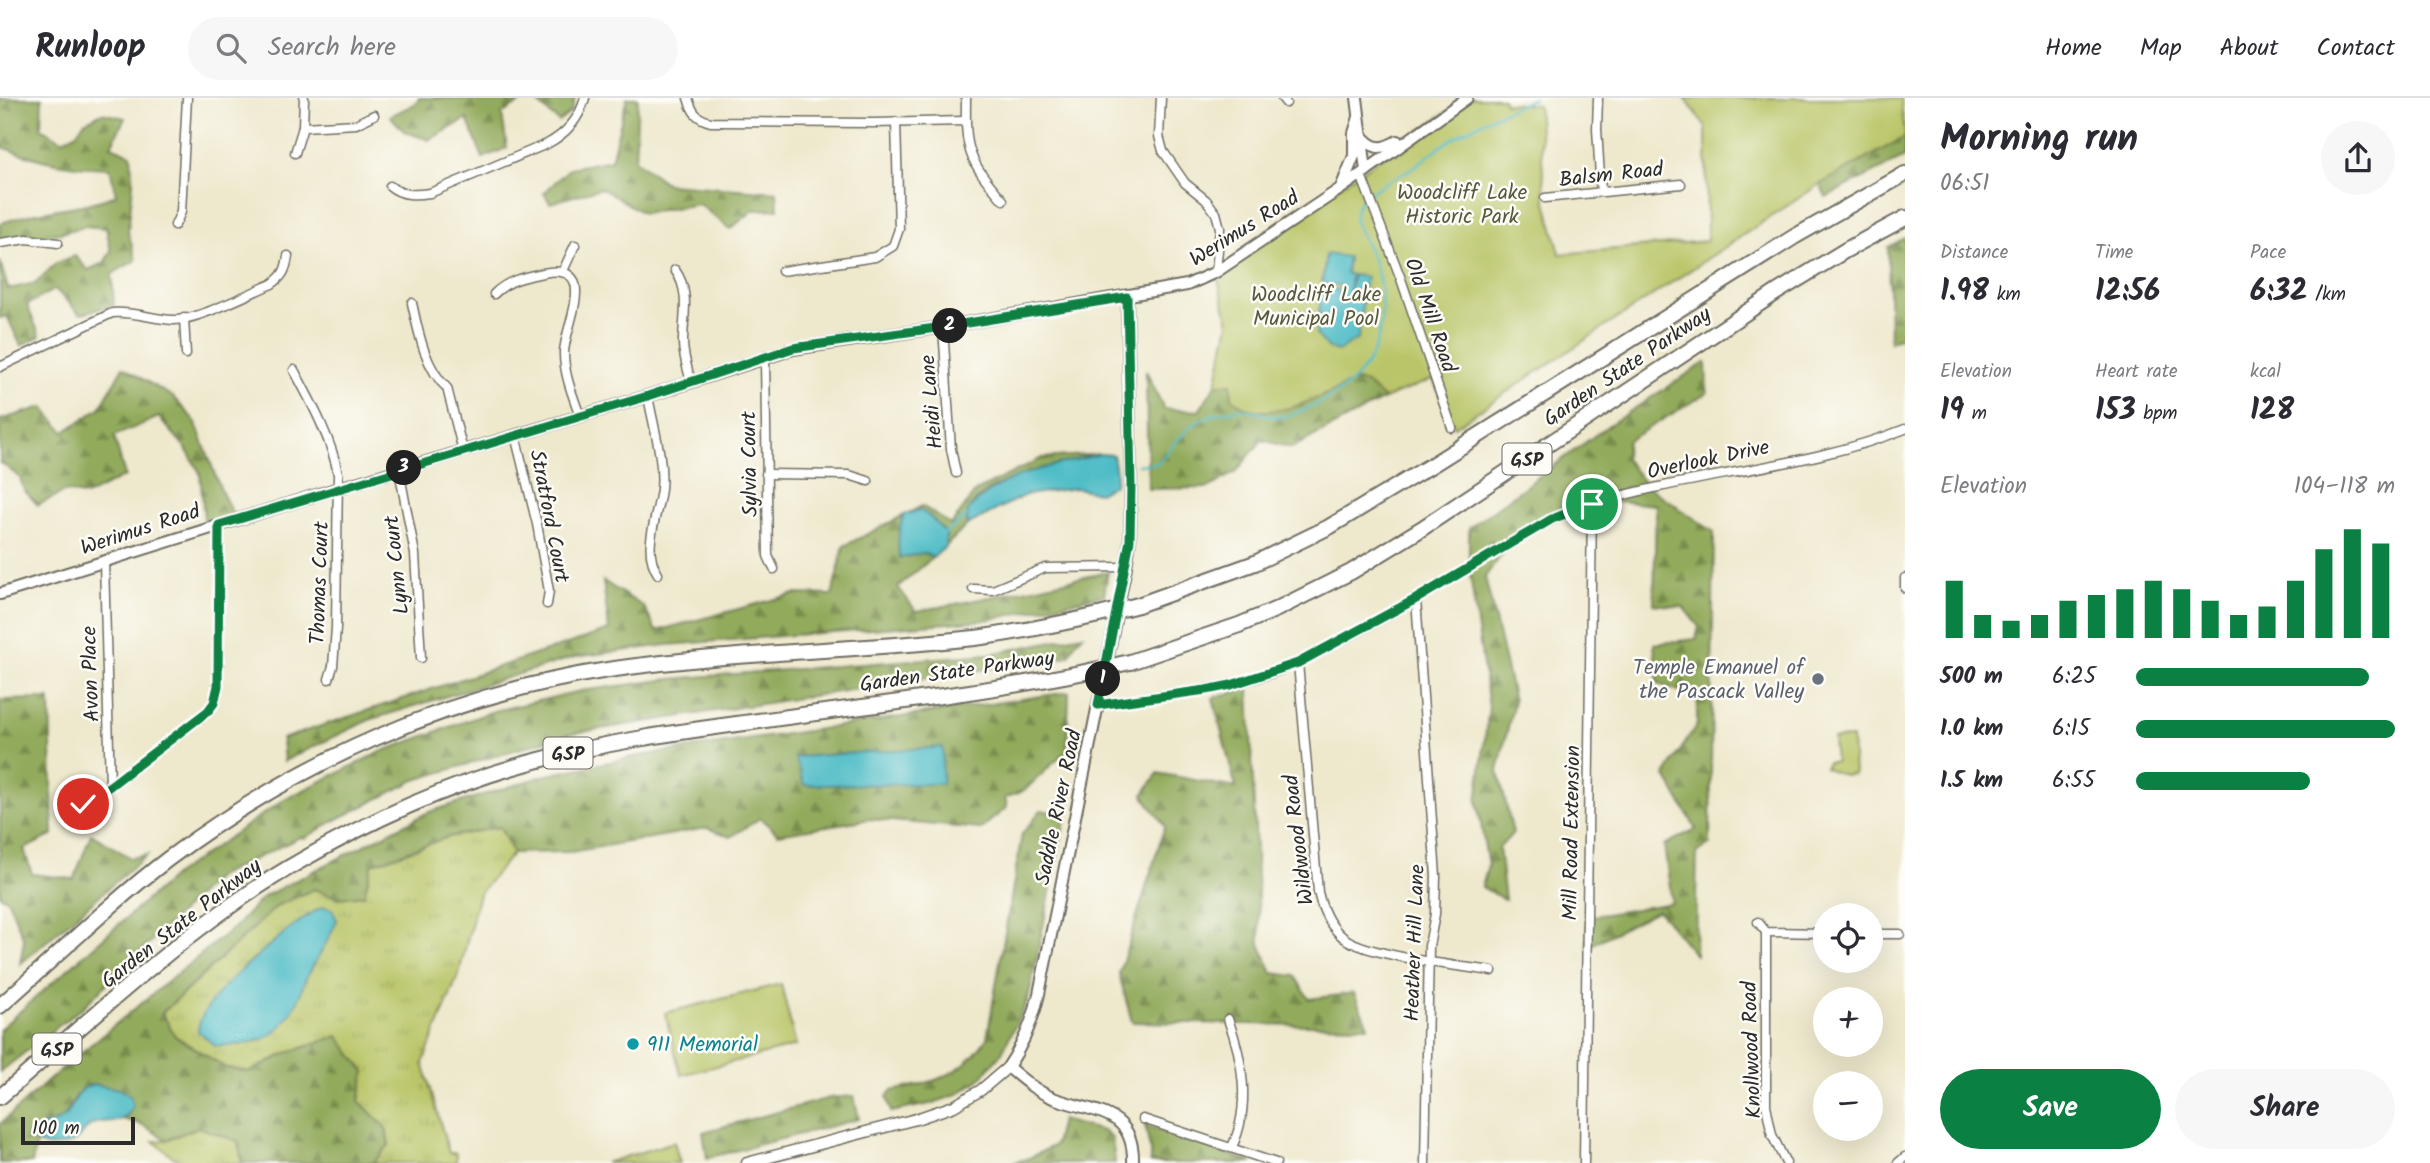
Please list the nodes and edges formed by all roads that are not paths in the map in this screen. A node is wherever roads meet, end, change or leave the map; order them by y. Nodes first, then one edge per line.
1 (187, 98) edge
2 (304, 98) edge
3 (585, 98) edge
4 (688, 98) edge
5 (966, 98) edge
6 (1161, 98) edge
7 (1357, 98) edge
8 (1467, 98) edge
9 (1598, 98) edge
10 (374, 115) dead end
11 (1359, 117) junction
12 (965, 121) junction
13 (896, 122) junction
14 (303, 127) junction
15 (1421, 130) junction
16 (1361, 135) junction
17 (295, 153) dead end
18 (1363, 173) junction
19 (1905, 174) edge
20 (1681, 184) dead end
21 (390, 186) dead end
22 (1341, 189) junction
23 (1601, 192) junction
24 (1545, 198) dead end
25 (1003, 200) dead end
26 (1905, 218) edge
27 (175, 225) dead end
28 (0, 243) edge
29 (58, 243) dead end
30 (575, 245) dead end
31 (288, 256) dead end
32 (675, 270) dead end
33 (564, 271) junction
34 (782, 271) dead end
35 (1216, 272) junction
36 (494, 294) dead end
37 (1127, 297) junction
38 (411, 303) dead end
39 (184, 318) junction
40 (943, 327) junction
41 (186, 354) dead end
42 (765, 358) junction
43 (0, 367) edge
44 (293, 370) dead end
45 (691, 381) junction
46 (648, 396) junction
47 (579, 416) junction
48 (1452, 428) dead end
49 (1903, 430) edge
50 (515, 435) junction
51 (1905, 442) edge
52 (463, 451) junction
53 (399, 470) junction
54 (957, 472) dead end
55 (766, 474) junction
56 (868, 481) dead end
57 (339, 488) junction
58 (1592, 504) junction
59 (219, 525) junction
60 (104, 561) junction
61 (1126, 567) junction
62 (774, 569) dead end
63 (658, 574) dead end
64 (1905, 578) edge
65 (1905, 588) edge
66 (973, 589) dead end
67 (0, 594) edge
68 (1416, 599) junction
69 (547, 604) dead end
70 (421, 658) dead end
71 (1298, 663) junction
72 (329, 679) dead end
73 (1098, 705) junction
74 (110, 786) junction
75 (72, 824) dead end
76 (96, 920) junction
77 (1758, 922) dead end
78 (1766, 932) junction
79 (1813, 933) edge
80 (1883, 934) edge
81 (1900, 934) dead end
82 (1429, 960) junction
83 (1492, 971) dead end
84 (0, 996) edge
85 (0, 1006) edge
86 (1227, 1019) dead end
87 (1008, 1067) junction
88 (0, 1097) edge
89 (1143, 1119) dead end
90 (1233, 1147) junction
91 (1905, 1157) edge
92 (747, 1163) edge
93 (1133, 1163) edge
94 (1276, 1163) edge
95 (1425, 1163) edge
96 (1584, 1163) edge
97 (1786, 1163) edge
98 (1898, 1163) edge

1 - 27 street
2 - 14 street
3 - 21 street
4 - 13 street
5 - 12 street
6 - 35 street
7 - 11 main road
8 - 15 main road, Werimus Road
9 - 23 street
10 - 14 street
11 - 16 main road
11 - 22 main road
12 - 13 street
12 - 25 street
13 - 34 street
14 - 17 street
15 - 16 main road
15 - 18 main road, Werimus Road
16 - 18 main road
18 - 22 main road, Werimus Road
18 - 48 street, Old Mill Road
19 - 76 highway, Garden State Parkway / GSP, bridge
20 - 23 street, Balsm Road
22 - 35 main road, Werimus Road
23 - 24 street, Balsm Road
26 - 88 highway, Garden State Parkway / GSP, bridge
28 - 29 street
30 - 33 street
31 - 39 street
32 - 45 street
33 - 36 street
33 - 47 street
35 - 37 main road, Werimus Road
37 - 40 main road, Werimus Road
37 - 61 main road, Saddle River Road
38 - 52 street
39 - 41 street
39 - 43 street
40 - 42 main road, Werimus Road
40 - 54 street, Heidi Lane
42 - 45 main road, Werimus Road
42 - 55 street, Sylvia Court
44 - 57 street, Thomas Court
45 - 46 main road, Werimus Road
46 - 47 main road, Werimus Road
46 - 63 street
47 - 50 main road, Werimus Road
49 - 51 street
49 - 58 street, Overlook Drive
50 - 52 main road, Werimus Road
50 - 69 street, Stratford Court
52 - 53 main road, Werimus Road
53 - 57 main road, Werimus Road
53 - 70 street, Lynn Court
55 - 56 street
55 - 62 street, Sylvia Court
57 - 59 main road, Werimus Road
57 - 72 street, Thomas Court
58 - 68 street, Overlook Drive
58 - 96 street, Mill Road Extension
59 - 60 main road, Werimus Road
59 - 74 street
60 - 67 main road, Werimus Road
60 - 74 street, Avon Place
61 - 66 street
61 - 73 main road, Saddle River Road
64 - 65 street
68 - 71 street, Overlook Drive
68 - 82 street, Heather Hill Lane
71 - 73 street, Overlook Drive
71 - 82 street, Wildwood Road
73 - 87 main road, Saddle River Road
74 - 75 street
76 - 84 highway
76 - 85 highway, Garden State Parkway / GSP
77 - 78 street
78 - 79 street
78 - 97 street, Knollwood Road
80 - 81 street
82 - 83 street, Wildwood Road
82 - 95 street, Heather Hill Lane
86 - 90 street
87 - 92 street
87 - 93 main road
89 - 90 street
90 - 94 street
91 - 98 street

